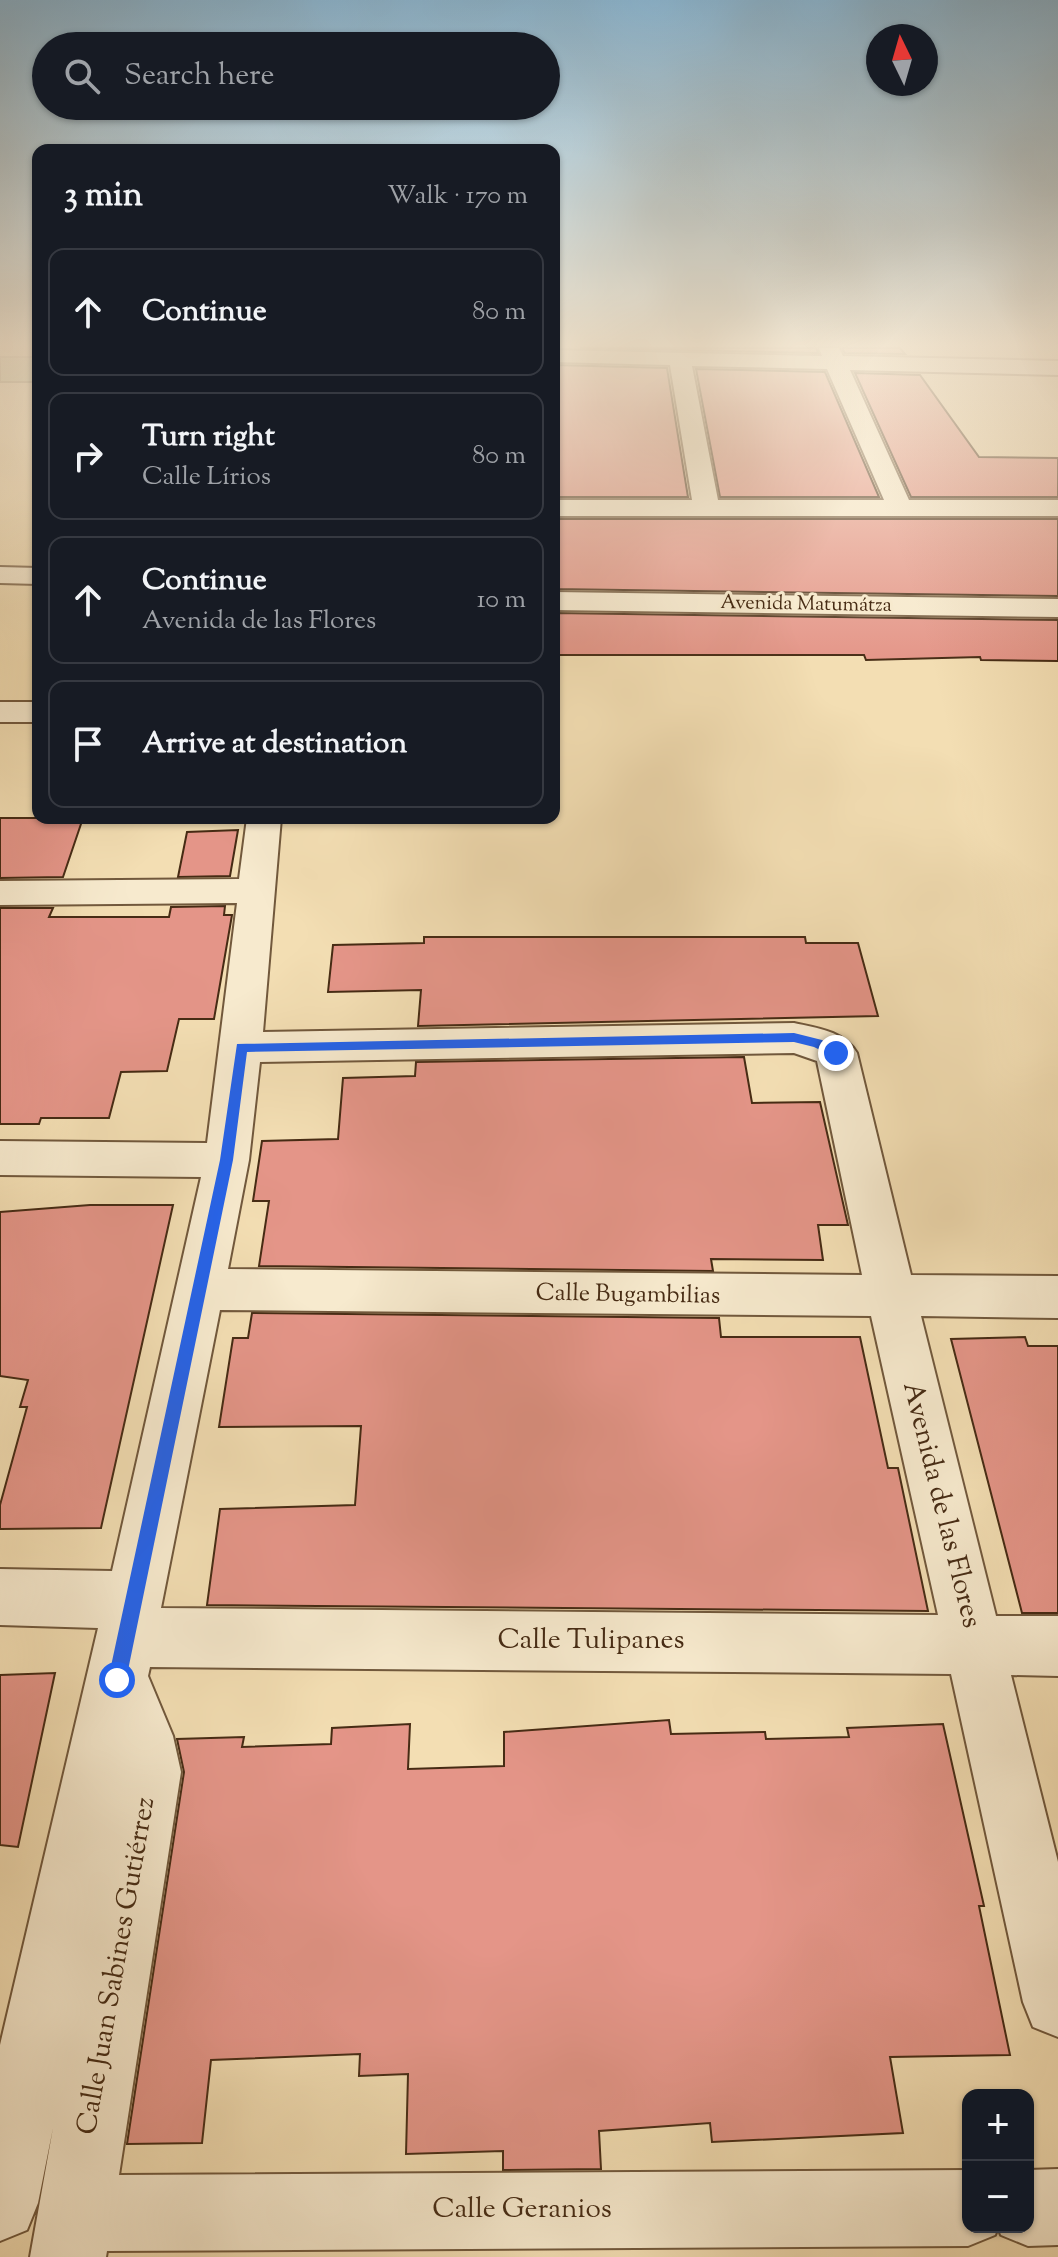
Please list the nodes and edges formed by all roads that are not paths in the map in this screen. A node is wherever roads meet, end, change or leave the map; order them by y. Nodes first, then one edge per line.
1 (697, 453) edge
2 (876, 453) edge
3 (560, 508) edge
4 (706, 508) junction
5 (900, 508) junction
6 (1058, 508) edge
7 (0, 575) edge
8 (32, 576) edge
9 (560, 601) edge
10 (1058, 608) edge
11 (0, 712) edge
12 (32, 712) edge
13 (263, 824) edge
14 (256, 891) junction
15 (0, 893) edge
16 (241, 1047) junction
17 (0, 1158) edge
18 (227, 1160) junction
19 (199, 1289) junction
20 (1058, 1297) edge
21 (890, 1298) junction
22 (0, 1597) edge
23 (124, 1639) junction
24 (976, 1644) junction
25 (1058, 1646) edge
26 (1058, 2002) edge
27 (0, 2203) edge
28 (1058, 2207) edge
29 (962, 2208) edge
30 (1034, 2208) edge
31 (72, 2235) edge

1 - 4 street
2 - 5 street
3 - 4 street
4 - 5 street
5 - 6 street
7 - 8 street
9 - 10 street, Avenida Matumátza
11 - 12 street
13 - 14 street
14 - 15 street
14 - 16 street
16 - 18 street
16 - 21 street, Avenida de las Flores
17 - 18 street
18 - 19 street
19 - 21 street, Calle Bugambilias
19 - 23 street
20 - 21 street, Calle Bugambilias
21 - 24 street, Avenida de las Flores
22 - 23 street, Calle Tulipanes
23 - 24 street, Calle Tulipanes
23 - 27 street
23 - 31 street, Calle Juan Sabines Gutiérrez
24 - 25 street, Calle Tulipanes
24 - 26 street, Avenida de las Flores
28 - 30 street
29 - 31 street, Calle Geranios

